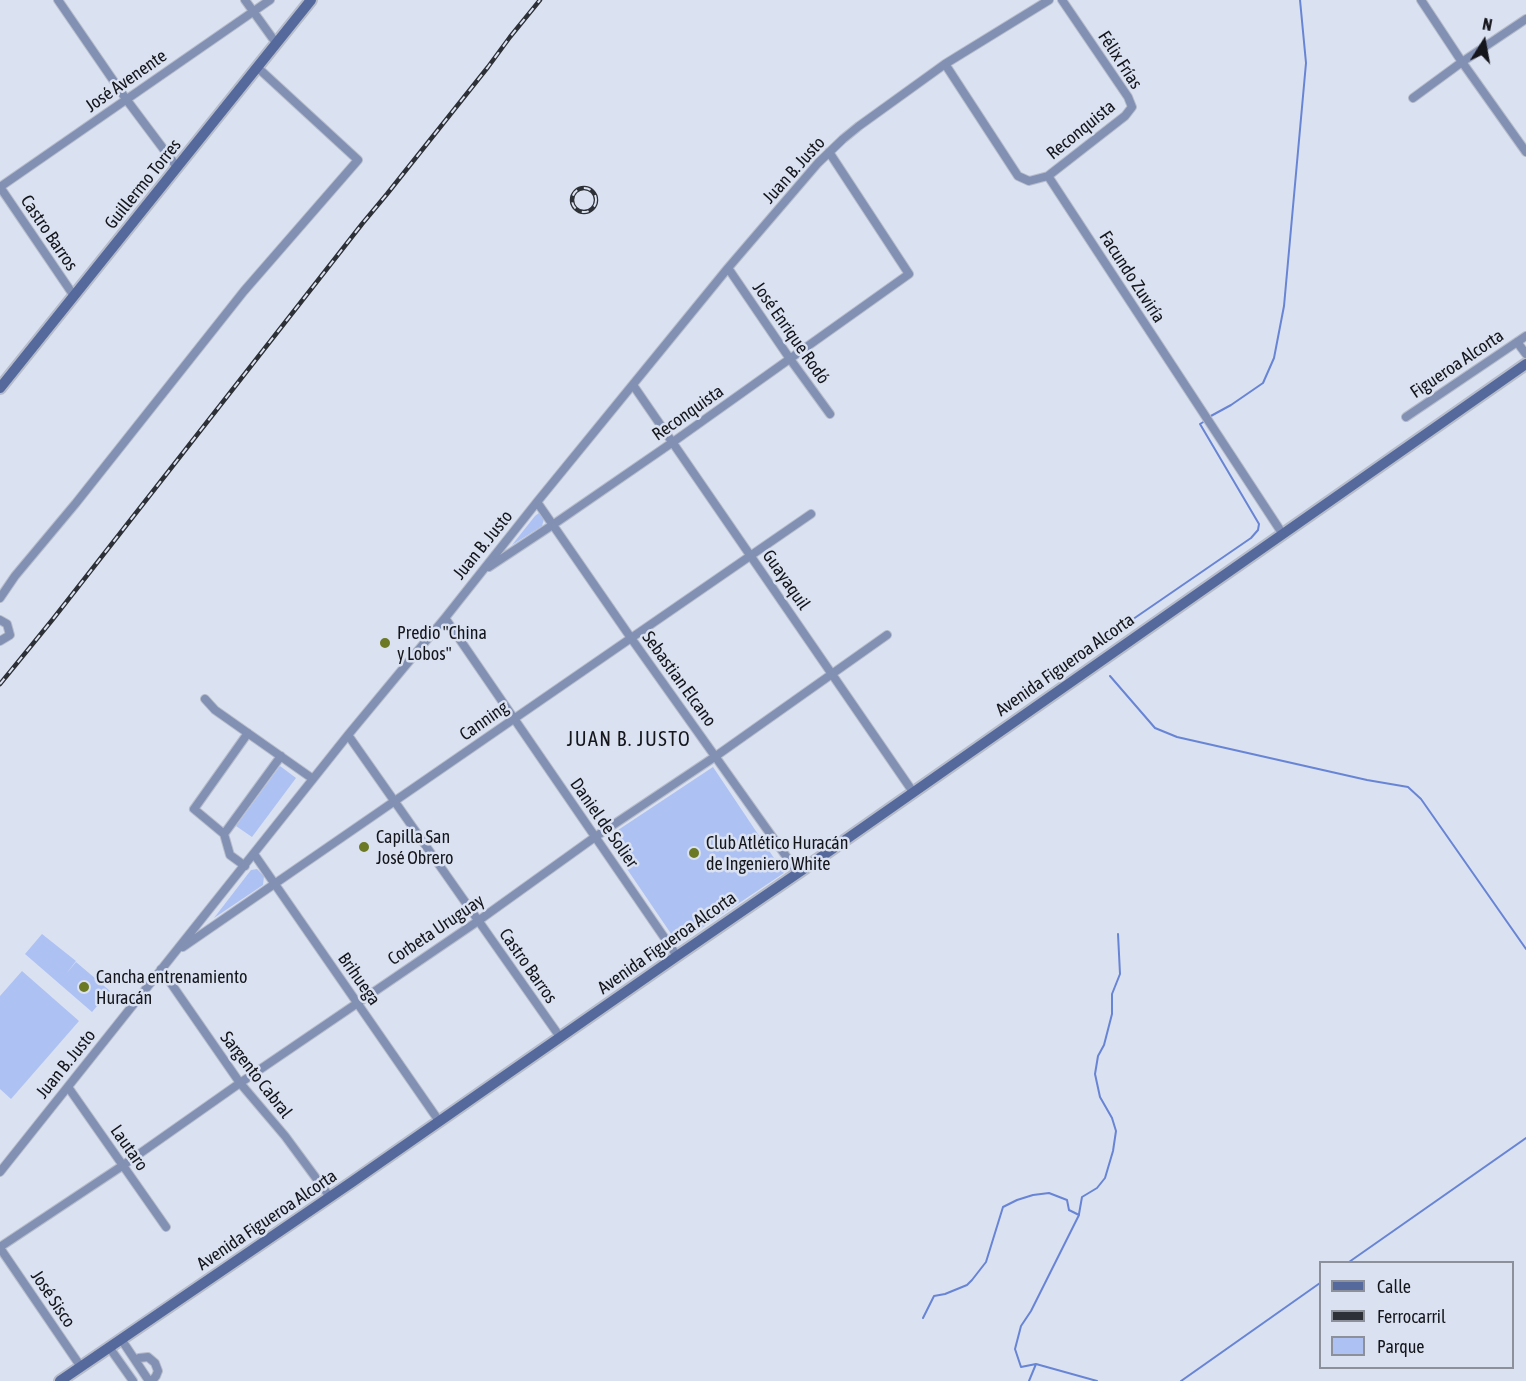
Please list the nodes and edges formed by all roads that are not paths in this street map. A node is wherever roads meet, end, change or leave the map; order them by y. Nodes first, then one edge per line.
1 (58, 0) edge
2 (245, 0) edge
3 (270, 0) edge
4 (311, 0) edge
5 (1049, 0) edge
6 (1062, 0) edge
7 (1421, 0) edge
8 (253, 12) junction
9 (1526, 19) edge
10 (276, 43) junction
11 (1462, 62) junction
12 (945, 64) junction
13 (257, 67) junction
14 (1413, 98) dead end
15 (126, 99) junction
16 (1132, 107) joint
17 (829, 152) junction
18 (1526, 152) edge
19 (177, 167) junction
20 (1048, 176) junction
21 (0, 187) edge
22 (728, 268) junction
23 (74, 296) junction
24 (1526, 336) edge
25 (1517, 342) junction
26 (1526, 354) edge
27 (790, 359) junction
28 (1526, 364) edge
29 (633, 385) junction
30 (0, 388) edge
31 (830, 414) dead end
32 (1406, 417) dead end
33 (673, 442) junction
34 (537, 502) junction
35 (811, 514) dead end
36 (554, 524) junction
37 (1282, 533) junction
38 (751, 555) junction
39 (481, 572) junction
40 (0, 598) edge
41 (445, 618) junction
42 (0, 620) edge
43 (887, 635) dead end
44 (631, 638) junction
45 (0, 641) edge
46 (832, 673) junction
47 (205, 699) dead end
48 (513, 719) junction
49 (248, 733) junction
50 (348, 735) junction
51 (281, 756) junction
52 (716, 756) junction
53 (314, 779) junction
54 (913, 792) junction
55 (394, 801) junction
56 (224, 834) junction
57 (596, 837) junction
58 (254, 854) junction
59 (245, 866) junction
60 (798, 873) junction
61 (275, 883) junction
62 (478, 921) junction
63 (175, 953) junction
64 (677, 956) junction
65 (161, 969) junction
66 (357, 1002) junction
67 (560, 1037) junction
68 (240, 1083) junction
69 (68, 1087) junction
70 (439, 1121) junction
71 (122, 1166) junction
72 (0, 1172) edge
73 (330, 1197) junction
74 (166, 1227) dead end
75 (0, 1248) edge
76 (121, 1339) junction
77 (109, 1347) junction
78 (135, 1360) junction
79 (81, 1367) junction
80 (60, 1381) edge
81 (133, 1381) edge
82 (151, 1381) edge

1 - 15 street
2 - 8 street
3 - 8 street, José Avenente
4 - 10 main road, Guillermo Torres
5 - 12 street, Juan B. Justo
6 - 16 street, Félix Frías
7 - 11 street
8 - 10 street
8 - 15 street, José Avenente
9 - 11 street
10 - 13 main road, Guillermo Torres
11 - 14 street
11 - 18 street
12 - 17 street, Juan B. Justo
12 - 20 street
13 - 19 main road, Guillermo Torres
13 - 40 street
15 - 19 street
15 - 21 street, José Avenente
16 - 20 street, Reconquista
17 - 22 street, Juan B. Justo
17 - 27 street, Reconquista
19 - 23 main road, Guillermo Torres
20 - 37 street, Facundo Zuviría
21 - 23 street, Castro Barros
22 - 27 street, José Enrique Rodó
22 - 29 street, Juan B. Justo
23 - 30 main road, Guillermo Torres
24 - 25 street, Figueroa Alcorta
25 - 26 street
25 - 32 street, Figueroa Alcorta
27 - 31 street, José Enrique Rodó
27 - 33 street, Reconquista
28 - 37 main road, Avenida Figueroa Alcorta
29 - 33 street, Guayaquil
29 - 34 street, Juan B. Justo
33 - 36 street, Reconquista
33 - 38 street, Guayaquil
34 - 36 street, Sebastian Elcano
34 - 39 street, Juan B. Justo
35 - 38 street, Canning
36 - 39 street, Reconquista
36 - 44 street, Sebastian Elcano
37 - 54 main road, Avenida Figueroa Alcorta
38 - 44 street, Canning
38 - 46 street, Guayaquil
39 - 41 street, Juan B. Justo
41 - 48 street, Daniel de Solier
41 - 50 street, Juan B. Justo
42 - 45 street
43 - 46 street, Corbeta Uruguay
44 - 48 street, Canning
44 - 52 street, Sebastian Elcano
46 - 52 street, Corbeta Uruguay
46 - 54 street, Guayaquil
47 - 49 street
48 - 55 street, Canning
48 - 57 street, Daniel de Solier
49 - 51 street
49 - 56 street
50 - 53 street, Juan B. Justo
50 - 55 street, Castro Barros
51 - 53 street
51 - 56 street
52 - 57 street, Corbeta Uruguay
52 - 60 street, Sebastian Elcano
53 - 58 street, Juan B. Justo
54 - 60 main road, Avenida Figueroa Alcorta
55 - 61 street, Canning
55 - 62 street, Castro Barros
56 - 59 street
57 - 62 street, Corbeta Uruguay
57 - 64 street, Daniel de Solier
58 - 59 street, Juan B. Justo
58 - 61 street, Brihuega
59 - 63 street, Juan B. Justo
60 - 64 main road, Avenida Figueroa Alcorta
61 - 63 street, Canning
61 - 66 street, Brihuega
62 - 66 street, Corbeta Uruguay
62 - 67 street, Castro Barros
63 - 65 street, Juan B. Justo
64 - 67 main road, Avenida Figueroa Alcorta
65 - 68 street, Sargento Cabral
65 - 69 street, Juan B. Justo
66 - 68 street, Corbeta Uruguay
66 - 70 street, Brihuega
67 - 70 main road, Avenida Figueroa Alcorta
68 - 71 street, Corbeta Uruguay
68 - 73 street, Sargento Cabral
69 - 71 street, Lautaro
69 - 72 street, Juan B. Justo
70 - 73 main road, Avenida Figueroa Alcorta
71 - 74 street, Lautaro
71 - 75 street, Corbeta Uruguay
73 - 76 main road, Avenida Figueroa Alcorta
75 - 79 street, José Sisco
76 - 77 main road, Avenida Figueroa Alcorta
76 - 78 street
77 - 79 main road, Avenida Figueroa Alcorta
77 - 81 street
78 - 82 street
78 - 82 street
79 - 80 main road, Avenida Figueroa Alcorta

